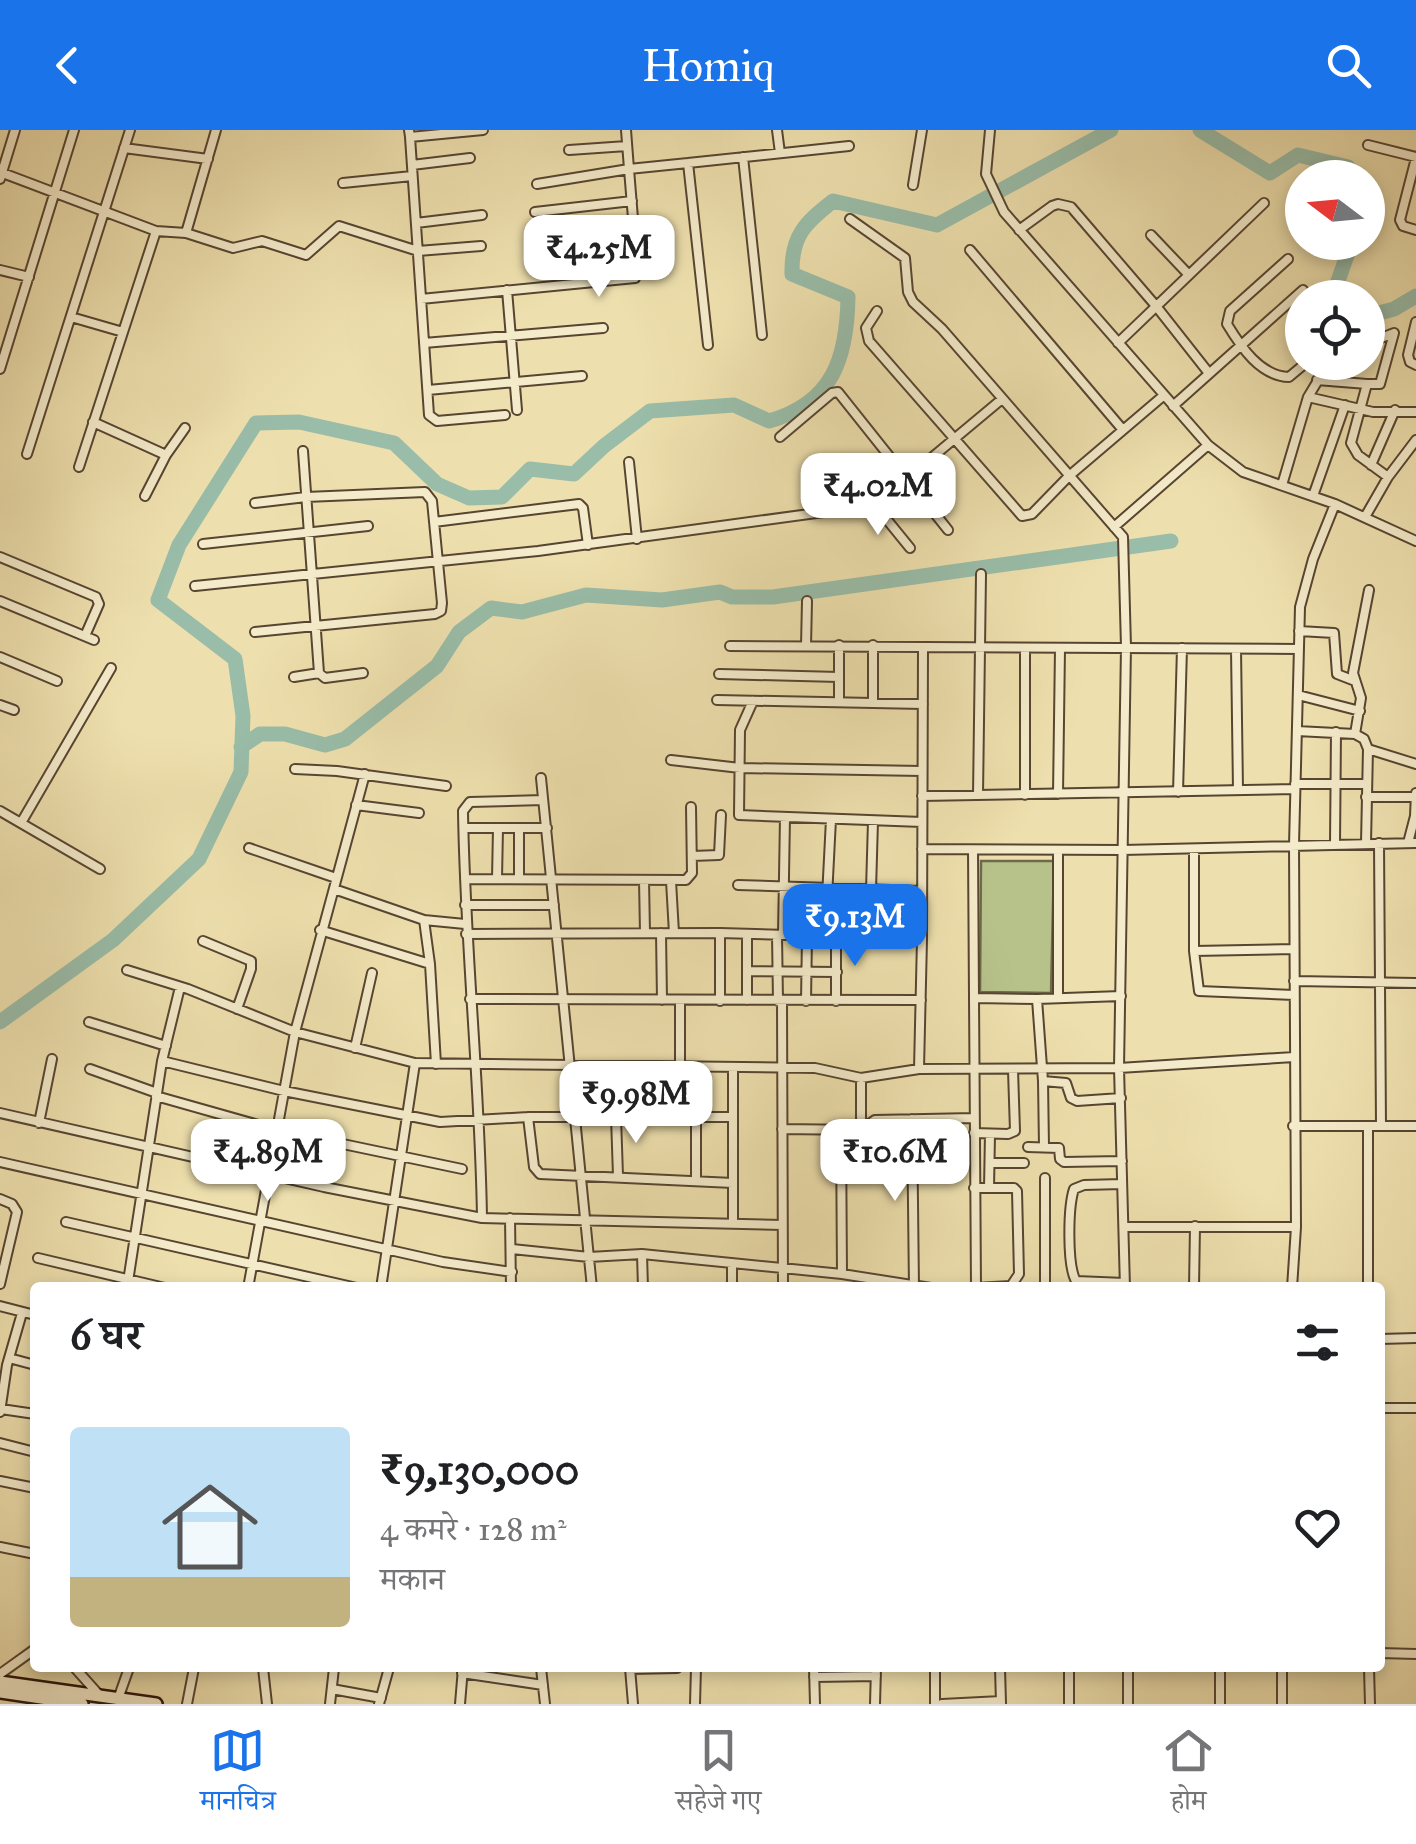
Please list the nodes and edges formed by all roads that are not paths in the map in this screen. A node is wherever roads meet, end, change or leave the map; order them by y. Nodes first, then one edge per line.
1 (15, 130) edge
2 (74, 130) edge
3 (130, 130) edge
4 (216, 130) edge
5 (482, 130) edge
6 (626, 130) edge
7 (777, 130) edge
8 (922, 130) edge
9 (990, 130) edge
10 (409, 134) edge
11 (1368, 145) dead end
12 (627, 146) junction
13 (849, 146) dead end
14 (124, 148) junction
15 (569, 150) dead end
16 (780, 153) junction
17 (743, 157) junction
18 (470, 158) dead end
19 (1416, 158) edge
20 (208, 159) junction
21 (688, 163) junction
22 (412, 165) junction
23 (629, 169) junction
24 (1, 174) edge
25 (412, 176) junction
26 (343, 182) dead end
27 (537, 184) dead end
28 (913, 185) dead end
29 (57, 191) junction
30 (632, 202) junction
31 (1264, 203) dead end
32 (105, 212) junction
33 (536, 212) dead end
34 (482, 215) dead end
35 (850, 220) dead end
36 (416, 223) junction
37 (634, 230) junction
38 (1019, 230) junction
39 (1416, 230) edge
40 (156, 231) junction
41 (186, 233) junction
42 (1151, 235) dead end
43 (569, 239) dead end
44 (481, 246) dead end
45 (970, 250) dead end
46 (418, 252) junction
47 (1287, 260) edge
48 (0, 270) edge
49 (1188, 275) junction
50 (29, 277) junction
51 (507, 290) junction
52 (421, 298) junction
53 (1285, 305) edge
54 (1156, 306) junction
55 (878, 310) dead end
56 (71, 317) junction
57 (1416, 322) edge
58 (603, 328) dead end
59 (123, 332) junction
60 (762, 335) dead end
61 (1385, 336) edge
62 (511, 337) junction
63 (1118, 342) junction
64 (424, 343) junction
65 (1242, 343) junction
66 (708, 345) dead end
67 (1413, 347) edge
68 (1416, 365) edge
69 (1385, 367) edge
70 (0, 369) edge
71 (1208, 372) junction
72 (582, 376) dead end
73 (1285, 376) edge
74 (1318, 380) joint
75 (1382, 380) edge
76 (515, 383) junction
77 (1367, 384) junction
78 (428, 390) junction
79 (1164, 396) junction
80 (1308, 397) junction
81 (1002, 398) junction
82 (1173, 406) junction
83 (1345, 406) junction
84 (1358, 408) junction
85 (517, 410) dead end
86 (1395, 410) junction
87 (1416, 412) edge
88 (505, 415) dead end
89 (93, 422) junction
90 (186, 428) dead end
91 (1124, 430) junction
92 (780, 437) dead end
93 (956, 438) junction
94 (1416, 440) edge
95 (1208, 446) junction
96 (303, 451) dead end
97 (27, 454) dead end
98 (166, 455) junction
99 (628, 462) dead end
100 (1371, 465) junction
101 (78, 467) dead end
102 (1070, 476) junction
103 (909, 478) junction
104 (1388, 478) junction
105 (1282, 486) junction
106 (145, 496) dead end
107 (1313, 496) junction
108 (306, 497) junction
109 (255, 504) dead end
110 (876, 504) junction
111 (1335, 504) junction
112 (1365, 518) junction
113 (434, 522) junction
114 (368, 526) dead end
115 (1114, 527) junction
116 (1416, 527) edge
117 (948, 530) dead end
118 (309, 534) junction
119 (636, 538) junction
120 (1413, 540) edge
121 (203, 544) dead end
122 (588, 545) junction
123 (910, 548) dead end
124 (0, 557) edge
125 (438, 562) junction
126 (981, 574) dead end
127 (312, 575) junction
128 (194, 586) dead end
129 (1369, 590) dead end
130 (0, 600) edge
131 (807, 602) dead end
132 (316, 627) junction
133 (1299, 630) junction
134 (255, 632) dead end
135 (839, 645) junction
136 (873, 645) junction
137 (730, 646) dead end
138 (806, 646) junction
139 (923, 647) junction
140 (1126, 647) junction
141 (980, 648) junction
142 (1026, 648) junction
143 (1060, 648) junction
144 (1182, 648) junction
145 (1236, 648) junction
146 (1298, 649) junction
147 (0, 657) edge
148 (111, 668) dead end
149 (319, 674) junction
150 (364, 674) dead end
151 (719, 674) dead end
152 (839, 677) junction
153 (294, 678) dead end
154 (57, 681) dead end
155 (1355, 681) junction
156 (1298, 695) junction
157 (717, 700) dead end
158 (753, 701) junction
159 (839, 702) junction
160 (872, 702) junction
161 (922, 704) junction
162 (0, 705) edge
163 (14, 710) dead end
164 (1360, 711) junction
165 (1296, 731) junction
166 (1336, 732) junction
167 (1355, 734) junction
168 (1368, 749) junction
169 (671, 760) dead end
170 (1416, 764) edge
171 (740, 768) junction
172 (295, 769) dead end
173 (922, 771) junction
174 (365, 774) junction
175 (542, 778) dead end
176 (1336, 783) junction
177 (1367, 784) junction
178 (446, 786) dead end
179 (1295, 786) junction
180 (1238, 790) junction
181 (1178, 792) junction
182 (1123, 793) junction
183 (1025, 794) junction
184 (1058, 794) junction
185 (978, 795) junction
186 (1416, 795) edge
187 (922, 796) junction
188 (1366, 798) junction
189 (543, 800) junction
190 (356, 805) junction
191 (691, 807) dead end
192 (0, 811) edge
193 (419, 812) dead end
194 (721, 816) dead end
195 (785, 817) junction
196 (831, 819) junction
197 (873, 821) junction
198 (922, 822) junction
199 (20, 823) junction
200 (464, 828) junction
201 (498, 828) junction
202 (519, 828) junction
203 (547, 828) junction
204 (1366, 843) junction
205 (1380, 843) junction
206 (1412, 843) edge
207 (1335, 844) junction
208 (1294, 846) junction
209 (248, 848) dead end
210 (922, 849) junction
211 (1194, 849) junction
212 (973, 850) junction
213 (1058, 850) junction
214 (1123, 850) junction
215 (692, 856) junction
216 (100, 869) dead end
217 (336, 878) junction
218 (465, 879) junction
219 (497, 879) junction
220 (519, 879) junction
221 (552, 879) junction
222 (644, 880) junction
223 (671, 881) junction
224 (738, 885) dead end
225 (784, 888) junction
226 (334, 889) junction
227 (826, 889) junction
228 (871, 890) junction
229 (922, 891) junction
230 (554, 904) junction
231 (465, 906) junction
232 (424, 920) junction
233 (466, 924) junction
234 (320, 930) junction
235 (557, 932) junction
236 (645, 933) junction
237 (661, 933) junction
238 (674, 933) junction
239 (466, 934) junction
240 (720, 934) junction
241 (747, 934) junction
242 (780, 935) junction
243 (807, 936) junction
244 (825, 936) junction
245 (836, 937) junction
246 (922, 939) junction
247 (203, 940) dead end
248 (1294, 949) junction
249 (1194, 951) junction
250 (430, 964) junction
251 (127, 970) dead end
252 (746, 971) junction
253 (778, 971) junction
254 (806, 971) junction
255 (836, 972) junction
256 (372, 973) dead end
257 (1294, 981) junction
258 (1380, 982) junction
259 (1416, 983) edge
260 (180, 987) junction
261 (1121, 996) junction
262 (1294, 996) junction
263 (974, 998) junction
264 (1037, 998) junction
265 (1058, 998) junction
266 (470, 999) junction
267 (565, 1000) junction
268 (662, 1000) junction
269 (680, 1000) junction
270 (720, 1000) junction
271 (746, 1000) junction
272 (921, 1000) junction
273 (780, 1001) junction
274 (836, 1001) junction
275 (806, 1002) junction
276 (237, 1009) junction
277 (89, 1022) dead end
278 (294, 1032) junction
279 (166, 1046) junction
280 (356, 1048) junction
281 (1294, 1057) junction
282 (52, 1059) dead end
283 (162, 1061) junction
284 (415, 1063) junction
285 (436, 1064) junction
286 (474, 1066) junction
287 (571, 1067) junction
288 (680, 1067) junction
289 (733, 1068) junction
290 (782, 1068) junction
291 (1119, 1068) junction
292 (920, 1069) junction
293 (974, 1069) junction
294 (90, 1070) dead end
295 (1014, 1070) junction
296 (1041, 1070) junction
297 (860, 1078) junction
298 (1043, 1081) junction
299 (284, 1091) junction
300 (157, 1094) junction
301 (1121, 1098) junction
302 (0, 1113) edge
303 (407, 1116) junction
304 (528, 1117) junction
305 (576, 1117) junction
306 (616, 1117) junction
307 (733, 1117) junction
308 (974, 1118) junction
309 (696, 1119) junction
310 (912, 1119) junction
311 (481, 1122) junction
312 (40, 1123) junction
313 (1294, 1126) junction
314 (1368, 1126) junction
315 (1381, 1126) junction
316 (1416, 1126) edge
317 (276, 1130) junction
318 (782, 1130) junction
319 (841, 1130) junction
320 (862, 1130) junction
321 (974, 1134) junction
322 (990, 1134) junction
323 (148, 1147) junction
324 (1028, 1147) dead end
325 (1044, 1147) junction
326 (401, 1156) junction
327 (1122, 1161) junction
328 (0, 1162) edge
329 (990, 1163) junction
330 (1024, 1163) dead end
331 (462, 1169) dead end
332 (269, 1174) junction
333 (581, 1176) junction
334 (618, 1176) junction
335 (1045, 1178) dead end
336 (696, 1179) junction
337 (733, 1182) junction
338 (1122, 1184) junction
339 (974, 1188) junction
340 (989, 1188) junction
341 (141, 1194) junction
342 (0, 1199) edge
343 (394, 1201) junction
344 (482, 1218) junction
345 (510, 1218) junction
346 (584, 1218) junction
347 (261, 1221) junction
348 (66, 1222) dead end
349 (733, 1223) junction
350 (782, 1225) junction
351 (1194, 1226) junction
352 (1124, 1227) junction
353 (1296, 1227) junction
354 (134, 1237) junction
355 (387, 1249) junction
356 (512, 1249) junction
357 (642, 1254) junction
358 (589, 1257) junction
359 (38, 1258) dead end
360 (732, 1263) junction
361 (253, 1265) junction
362 (783, 1269) junction
363 (512, 1272) junction
364 (842, 1274) junction
365 (120, 1282) edge
366 (127, 1282) edge
367 (249, 1282) edge
368 (329, 1282) edge
369 (382, 1282) edge
370 (511, 1282) edge
371 (591, 1282) edge
372 (643, 1282) edge
373 (732, 1282) edge
374 (783, 1282) edge
375 (890, 1282) edge
376 (914, 1282) edge
377 (975, 1282) edge
378 (1016, 1282) edge
379 (1044, 1282) edge
380 (1079, 1282) edge
381 (1125, 1282) edge
382 (1194, 1282) edge
383 (1292, 1282) edge
384 (1368, 1282) edge
385 (0, 1284) edge
386 (0, 1306) edge
387 (22, 1312) junction
388 (30, 1314) edge
389 (1416, 1338) edge
390 (1385, 1339) edge
391 (9, 1358) junction
392 (30, 1364) edge
393 (1385, 1408) edge
394 (1416, 1408) edge
395 (0, 1411) edge
396 (30, 1414) edge
397 (0, 1443) edge
398 (30, 1451) edge
399 (0, 1481) edge
400 (30, 1487) edge
401 (0, 1548) edge
402 (30, 1553) edge
403 (1385, 1652) edge
404 (30, 1653) edge
405 (1416, 1654) edge
406 (79, 1672) edge
407 (128, 1672) edge
408 (193, 1672) edge
409 (264, 1672) edge
410 (334, 1672) edge
411 (387, 1672) edge
412 (462, 1672) edge
413 (474, 1672) edge
414 (542, 1672) edge
415 (630, 1672) edge
416 (696, 1672) edge
417 (814, 1672) edge
418 (876, 1672) edge
419 (935, 1672) edge
420 (1000, 1672) edge
421 (1069, 1672) edge
422 (1128, 1672) edge
423 (1220, 1672) edge
424 (1282, 1672) edge
425 (1369, 1672) edge
426 (0, 1674) edge
427 (0, 1682) edge
428 (543, 1684) junction
429 (332, 1689) junction
430 (0, 1692) edge
431 (100, 1696) junction
432 (118, 1699) junction
433 (380, 1701) edge
434 (1001, 1703) edge
435 (82, 1704) edge
436 (156, 1704) edge
437 (187, 1704) edge
438 (268, 1704) edge
439 (330, 1704) edge
440 (460, 1704) edge
441 (545, 1704) edge
442 (633, 1704) edge
443 (695, 1704) edge
444 (815, 1704) edge
445 (875, 1704) edge
446 (939, 1704) edge
447 (1069, 1704) edge
448 (1128, 1704) edge
449 (1220, 1704) edge
450 (1282, 1704) edge
451 (1370, 1704) edge

1 - 24 street
2 - 29 street
3 - 14 street
4 - 20 street
5 - 10 street
6 - 12 street
7 - 16 street
8 - 28 street
9 - 38 street
10 - 22 street
11 - 19 street
12 - 15 street
12 - 23 street
13 - 16 street
14 - 20 street
14 - 32 street
16 - 17 street
17 - 21 street
17 - 60 street
18 - 22 street
19 - 39 street
20 - 41 street
21 - 23 street
21 - 66 street
22 - 25 street
23 - 27 street
23 - 30 street
24 - 29 street
25 - 26 street
25 - 36 street
29 - 32 street
29 - 50 street
30 - 33 street
30 - 37 street
31 - 49 street
32 - 40 street
32 - 56 street
34 - 36 street
35 - 81 street
36 - 46 street
37 - 43 street
37 - 51 street
38 - 54 street
38 - 63 street
40 - 41 street
40 - 59 street
41 - 46 street
42 - 49 street
44 - 46 street
45 - 91 street
46 - 52 street
47 - 65 street
48 - 50 street
49 - 54 street
50 - 70 street
51 - 52 street
51 - 62 street
52 - 64 street
53 - 65 street
54 - 63 street
54 - 71 street
55 - 93 street
56 - 59 street
56 - 97 street
57 - 67 street
58 - 62 street
59 - 89 street
61 - 69 street
62 - 64 street
62 - 76 street
63 - 79 street
64 - 78 street
65 - 71 street
65 - 73 street
67 - 68 street
71 - 82 street
72 - 76 street
74 - 77 street
74 - 80 street
75 - 77 street
76 - 78 street
76 - 85 street
77 - 84 street
78 - 88 street
79 - 82 street
79 - 91 street
80 - 83 street
80 - 105 street
81 - 93 street
81 - 102 street
82 - 95 street
83 - 84 street
83 - 107 street
84 - 86 street
84 - 100 street
86 - 87 street
86 - 100 street
89 - 98 street
89 - 101 street
90 - 98 street
91 - 102 street
92 - 103 street
93 - 102 street
93 - 103 street
94 - 104 street
95 - 105 street
95 - 115 street
96 - 108 street
98 - 106 street
99 - 119 street
100 - 104 street
102 - 115 street
103 - 110 street
103 - 117 street
104 - 112 street
105 - 107 street
107 - 111 street
108 - 109 street
108 - 113 street
108 - 118 street
110 - 119 street
110 - 123 street
111 - 112 street
111 - 133 street
112 - 120 street
113 - 122 street
113 - 125 street
114 - 118 street
115 - 140 street
116 - 120 street
118 - 121 street
118 - 127 street
119 - 122 street
122 - 125 street
124 - 130 street
125 - 127 street
125 - 132 street
126 - 141 street
127 - 128 street
127 - 132 street
129 - 155 street
131 - 138 street
132 - 134 street
132 - 149 street
133 - 146 street
133 - 155 street
135 - 136 street
135 - 138 street
135 - 152 street
136 - 139 street
136 - 160 street
137 - 138 street
139 - 141 street
139 - 161 street
140 - 143 street
140 - 144 street
140 - 182 street
141 - 142 street
141 - 185 street
142 - 143 street
142 - 183 street
143 - 184 street
144 - 145 street
144 - 181 street
145 - 146 street
145 - 180 street
146 - 156 street
147 - 154 street
148 - 199 street
149 - 150 street
149 - 153 street
151 - 152 street
152 - 159 street
155 - 164 street
156 - 164 street
156 - 165 street
157 - 158 street
158 - 159 street
158 - 171 street
159 - 160 street
160 - 161 street
161 - 173 street
162 - 163 street
164 - 167 street
165 - 166 street
165 - 179 street
166 - 167 street
166 - 176 street
167 - 168 street
168 - 170 street
168 - 177 street
169 - 171 street
171 - 173 street
171 - 195 street
172 - 174 street
173 - 187 street
174 - 178 street
174 - 190 street
175 - 189 street
176 - 177 street
176 - 179 street
176 - 207 street
177 - 188 street
179 - 180 street
179 - 208 street
180 - 181 street
181 - 182 street
182 - 184 street
182 - 214 street
183 - 184 street
183 - 185 street
185 - 187 street
186 - 188 street
186 - 206 street
187 - 198 street
188 - 204 street
189 - 200 street
189 - 203 street
190 - 193 street
190 - 217 street
191 - 215 street
192 - 199 street
194 - 215 street
195 - 196 street
195 - 225 street
196 - 197 street
196 - 227 street
197 - 198 street
197 - 228 street
198 - 210 street
199 - 216 street
200 - 201 street
200 - 218 street
201 - 202 street
201 - 219 street
202 - 203 street
202 - 220 street
203 - 221 street
204 - 205 street
204 - 207 street
205 - 206 street
205 - 258 street
207 - 208 street
208 - 211 street
208 - 248 street
209 - 217 street
210 - 212 street
210 - 229 street
211 - 214 street
211 - 249 street
212 - 213 street
212 - 263 street
213 - 214 street
213 - 265 street
214 - 261 street
215 - 223 street
217 - 226 street
218 - 219 street
218 - 231 street
219 - 220 street
220 - 221 street
221 - 222 street
221 - 230 street
222 - 223 street
222 - 236 street
223 - 238 street
224 - 225 street
225 - 227 street
225 - 242 street
226 - 232 street
226 - 234 street
227 - 228 street
227 - 244 street
228 - 229 street
229 - 246 street
230 - 231 street
230 - 235 street
231 - 233 street
232 - 233 street
232 - 250 street
233 - 239 street
234 - 250 street
234 - 278 street
235 - 236 street
235 - 239 street
235 - 267 street
236 - 237 street
237 - 238 street
237 - 268 street
238 - 240 street
239 - 266 street
240 - 241 street
240 - 270 street
241 - 242 street
241 - 252 street
242 - 243 street
242 - 253 street
243 - 244 street
243 - 254 street
244 - 245 street
245 - 246 street
245 - 255 street
246 - 272 street
247 - 276 street
248 - 249 street
248 - 257 street
249 - 262 street
250 - 285 street
251 - 260 street
252 - 253 street
252 - 271 street
253 - 254 street
253 - 273 street
254 - 255 street
254 - 275 street
255 - 274 street
256 - 280 street
257 - 258 street
257 - 262 street
258 - 259 street
258 - 315 street
260 - 276 street
260 - 279 street
261 - 265 street
261 - 291 street
262 - 281 street
263 - 264 street
263 - 293 street
264 - 265 street
264 - 296 street
266 - 267 street
266 - 286 street
267 - 268 street
267 - 287 street
268 - 269 street
269 - 270 street
269 - 288 street
270 - 271 street
271 - 273 street
272 - 274 street
272 - 292 street
273 - 275 street
273 - 290 street
274 - 275 street
276 - 278 street
277 - 279 street
278 - 280 street
278 - 299 street
279 - 283 street
280 - 284 street
281 - 291 street
281 - 313 street
282 - 312 street
283 - 299 street
283 - 300 street
284 - 285 street
284 - 303 street
285 - 286 street
286 - 287 street
286 - 311 street
287 - 288 street
287 - 305 street
288 - 289 street
289 - 290 street
289 - 307 street
290 - 297 street
290 - 318 street
291 - 296 street
291 - 301 street
292 - 293 street
292 - 297 street
293 - 295 street
293 - 308 street
294 - 300 street
295 - 296 street
295 - 322 street
296 - 298 street
297 - 320 street
298 - 301 street
298 - 325 street
299 - 303 street
299 - 317 street
300 - 317 street
300 - 323 street
301 - 327 street
302 - 312 street
303 - 311 street
303 - 326 street
304 - 305 street
304 - 311 street
304 - 333 street
305 - 306 street
305 - 333 street
306 - 309 street
306 - 334 street
307 - 309 street
307 - 337 street
308 - 310 street
308 - 321 street
309 - 336 street
310 - 320 street
310 - 376 street
311 - 344 street
312 - 323 street
313 - 314 street
313 - 353 street
314 - 315 street
314 - 384 street
315 - 316 street
317 - 326 street
317 - 332 street
318 - 319 street
318 - 350 street
319 - 320 street
319 - 364 street
321 - 322 street
321 - 339 street
322 - 329 street
323 - 332 street
323 - 341 street
324 - 325 street
325 - 327 street
326 - 331 street
326 - 343 street
327 - 338 street
328 - 341 street
329 - 330 street
329 - 340 street
332 - 343 street
332 - 347 street
333 - 334 street
333 - 346 street
334 - 336 street
335 - 379 street
336 - 337 street
337 - 349 street
338 - 352 street
338 - 380 street
339 - 340 street
339 - 377 street
340 - 378 street
341 - 347 street
341 - 354 street
342 - 385 street
343 - 344 street
343 - 355 street
344 - 345 street
345 - 346 street
345 - 356 street
346 - 349 street
346 - 358 street
347 - 355 street
347 - 361 street
348 - 354 street
349 - 350 street
350 - 362 street
351 - 352 street
351 - 353 street
351 - 382 street
352 - 381 street
353 - 383 street
354 - 361 street
354 - 366 street
355 - 363 street
355 - 369 street
356 - 358 street
356 - 363 street
357 - 358 street
357 - 360 street
357 - 372 street
358 - 371 street
359 - 365 street
360 - 362 street
360 - 373 street
361 - 367 street
361 - 368 street
362 - 364 street
362 - 374 street
363 - 370 street
364 - 375 street
386 - 387 street
387 - 388 street
387 - 391 street
389 - 390 street
391 - 392 street
391 - 395 street
393 - 394 street
395 - 396 street
397 - 398 street
399 - 400 street
401 - 402 street
403 - 405 street
404 - 426 street
406 - 431 street
407 - 432 street
408 - 437 street
409 - 438 street
410 - 429 street
411 - 433 street
412 - 440 street
413 - 428 street
414 - 428 street
415 - 442 street
416 - 443 street
417 - 418 street
417 - 444 street
418 - 445 street
419 - 446 street
420 - 434 street
421 - 447 street
422 - 448 street
423 - 449 street
424 - 450 street
425 - 451 street
427 - 431 street
428 - 441 street
429 - 433 street
429 - 439 street
430 - 435 street
431 - 432 street
432 - 436 street
434 - 446 street

